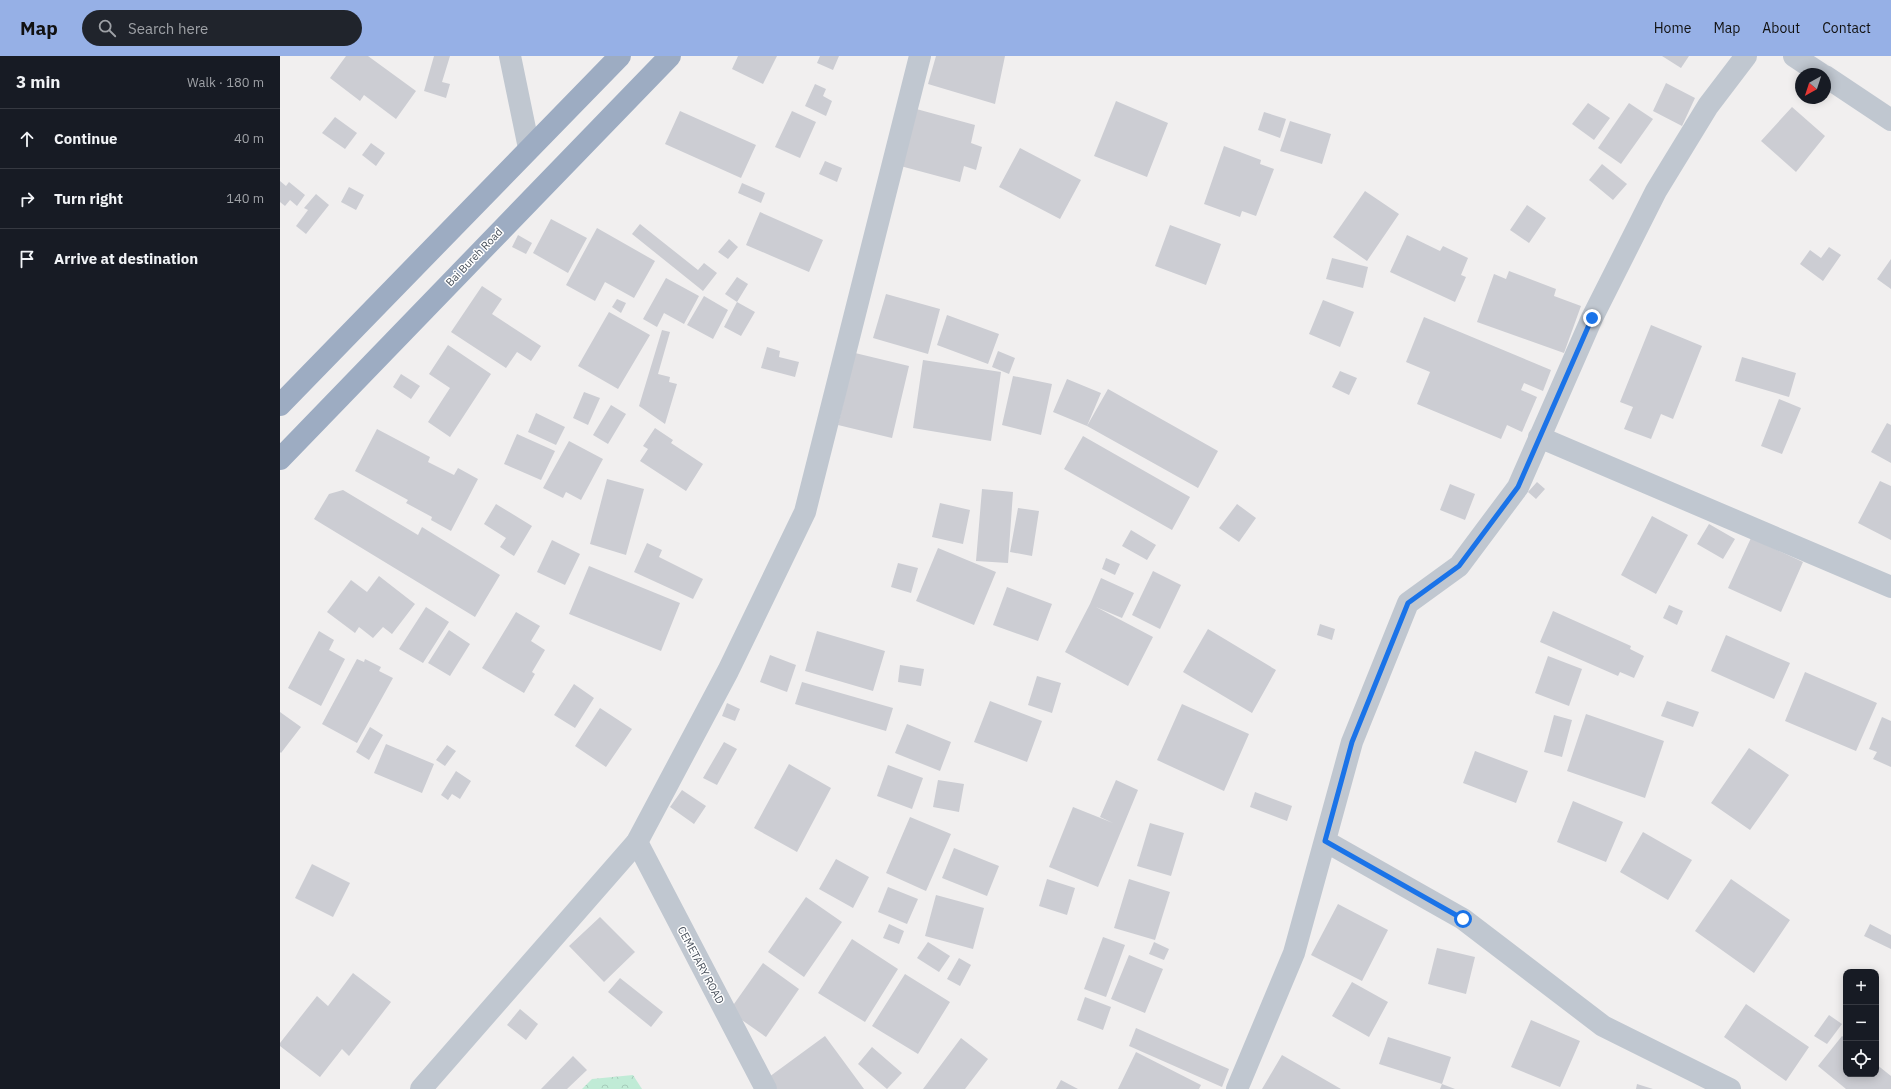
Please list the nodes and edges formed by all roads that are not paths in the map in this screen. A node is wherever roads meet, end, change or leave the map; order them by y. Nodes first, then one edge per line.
1 (510, 56) edge
2 (620, 56) edge
3 (670, 56) edge
4 (920, 56) edge
5 (1746, 56) edge
6 (1794, 56) edge
7 (1812, 68) edge
8 (1831, 80) edge
9 (1891, 120) edge
10 (529, 148) junction
11 (280, 404) edge
12 (1539, 437) junction
13 (280, 459) edge
14 (1891, 587) edge
15 (1325, 841) junction
16 (637, 842) junction
17 (421, 1089) edge
18 (766, 1089) edge
19 (1237, 1089) edge
20 (1730, 1089) edge

1 - 10 street
2 - 10 highway
3 - 13 highway, Bai Bureh Road
4 - 16 street
5 - 12 street
6 - 7 street
8 - 9 street
10 - 11 highway
12 - 14 street
12 - 15 street
15 - 19 street
15 - 20 street
16 - 17 street
16 - 18 street, CEMETARY ROAD

